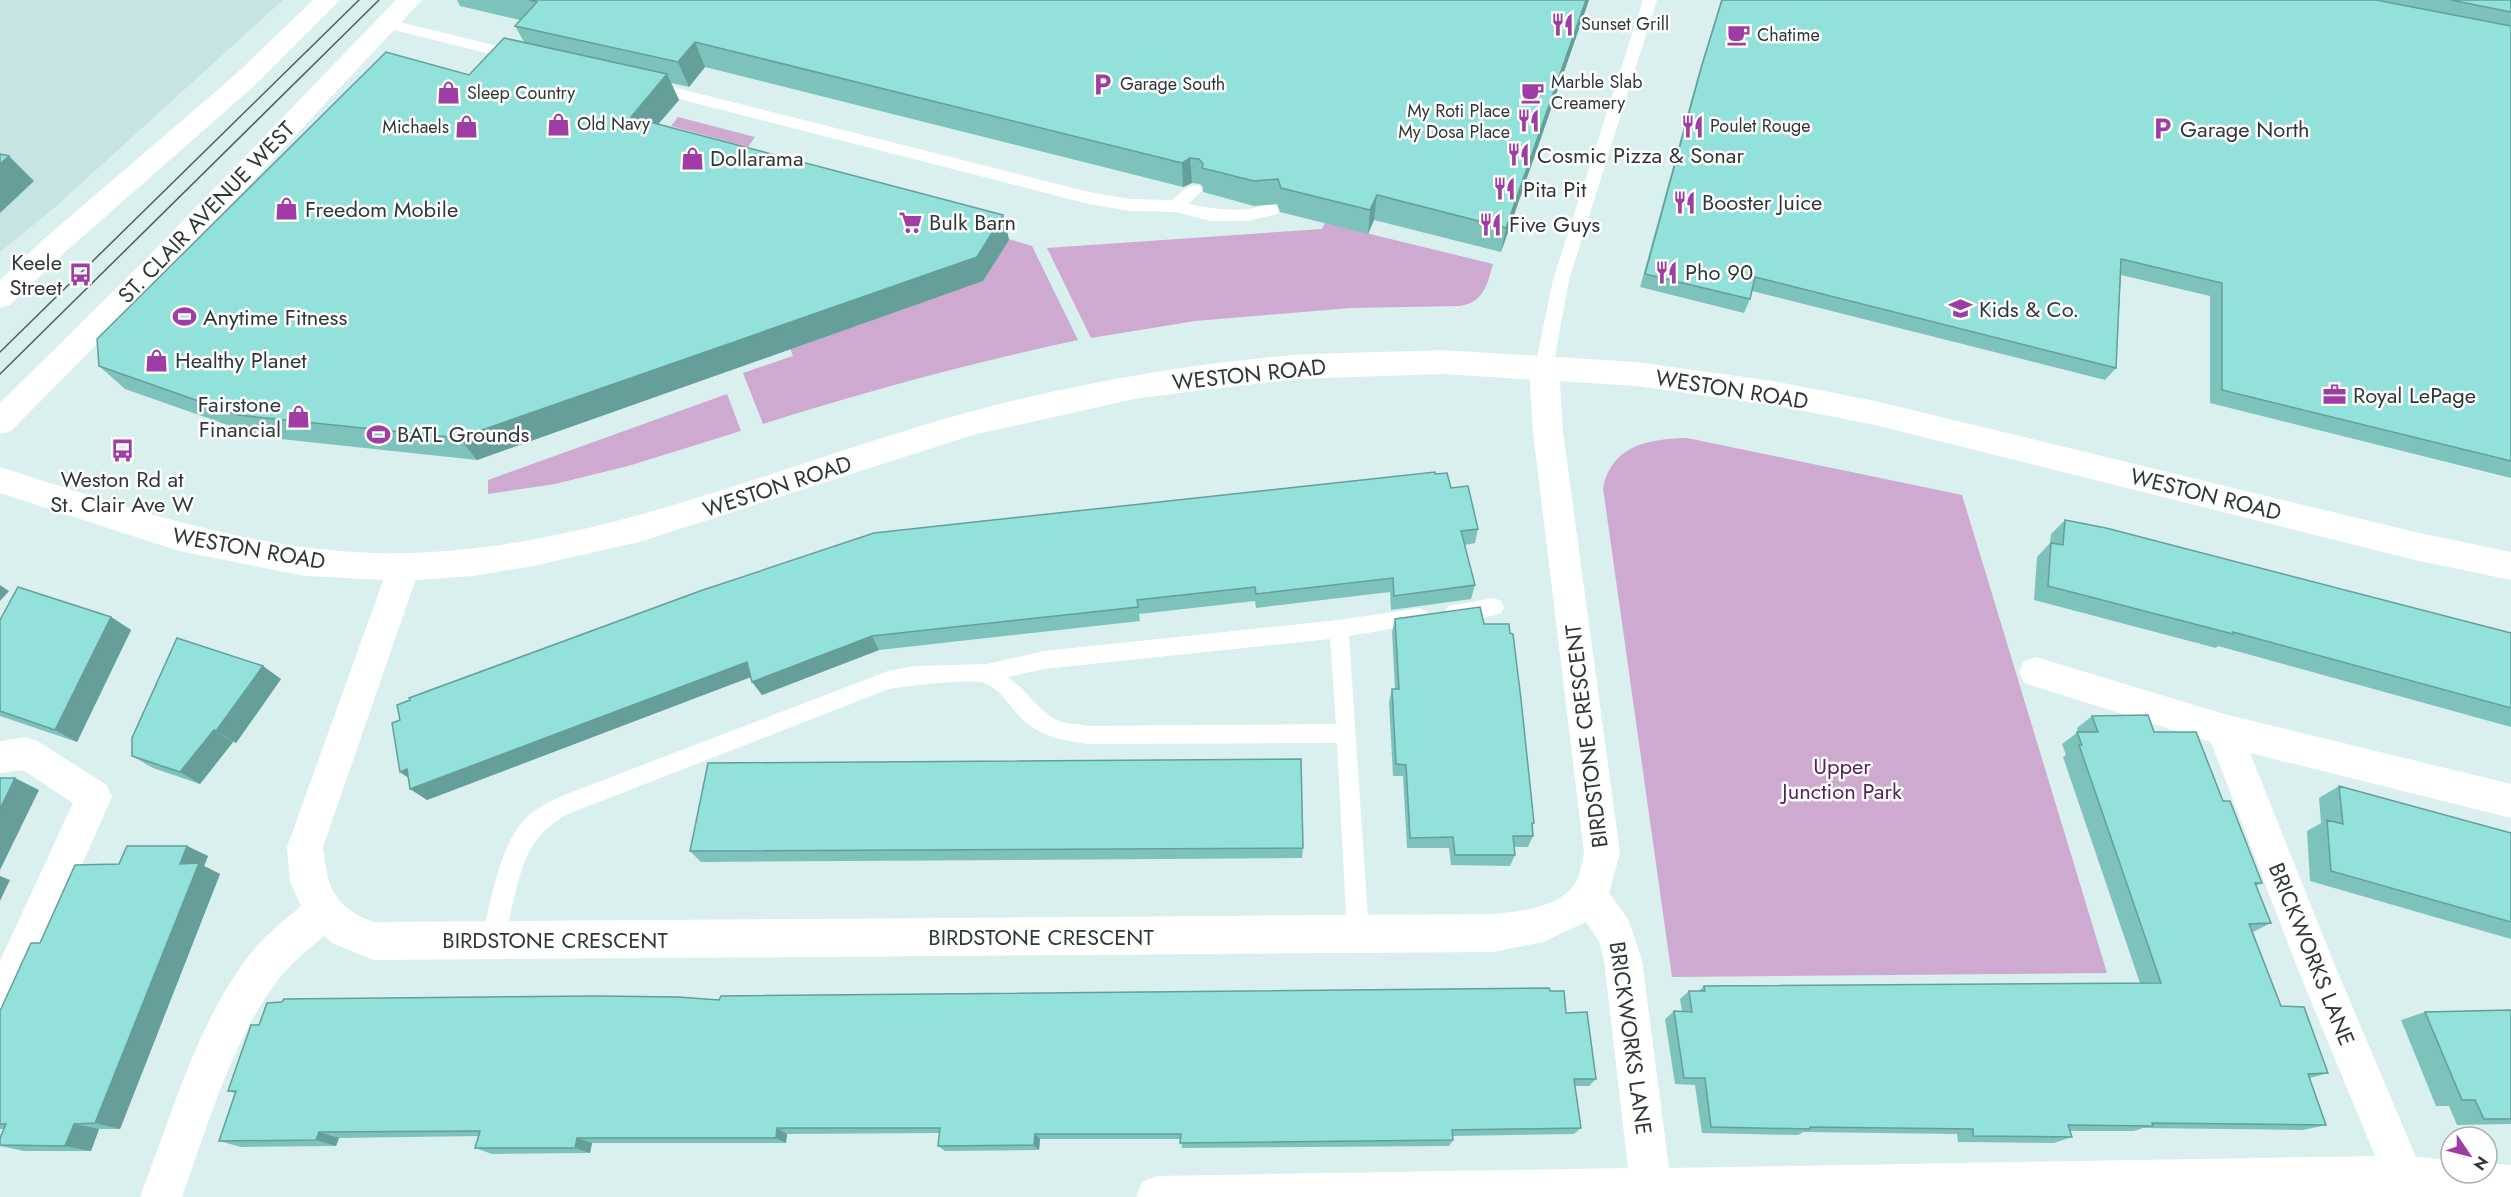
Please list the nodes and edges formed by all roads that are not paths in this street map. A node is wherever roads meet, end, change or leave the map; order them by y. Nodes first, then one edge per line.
1 (328, 0) edge
2 (410, 0) edge
3 (1650, 0) edge
4 (387, 24) junction
5 (536, 61) edge
6 (628, 82) edge
7 (1194, 190) edge
8 (1176, 206) junction
9 (1271, 210) edge
10 (0, 297) edge
11 (1544, 367) junction
12 (0, 422) edge
13 (0, 480) edge
14 (2511, 566) edge
15 (404, 567) junction
16 (1494, 607) dead end
17 (1338, 629) junction
18 (2036, 672) dead end
19 (987, 673) junction
20 (2224, 730) junction
21 (1347, 733) junction
22 (0, 757) edge
23 (2511, 801) edge
24 (1587, 897) junction
25 (324, 911) junction
26 (1358, 934) junction
27 (492, 940) junction
28 (0, 1004) edge
29 (2404, 1176) junction
30 (2511, 1186) edge
31 (1652, 1190) junction
32 (161, 1197) edge
33 (1157, 1197) edge

1 - 10 street
2 - 4 street, ST. CLAIR AVENUE WEST
3 - 11 lane
4 - 5 lane
4 - 12 street, ST. CLAIR AVENUE WEST
6 - 8 lane
7 - 8 lane
8 - 9 lane
11 - 14 street, WESTON ROAD
11 - 15 street, WESTON ROAD
11 - 24 street, BIRDSTONE CRESCENT
13 - 15 street, WESTON ROAD
15 - 25 street, BIRDSTONE CRESCENT
16 - 17 lane
17 - 19 lane
17 - 21 lane
18 - 20 street
19 - 21 lane
19 - 27 lane
20 - 23 street
20 - 29 street, BRICKWORKS LANE
21 - 26 lane
22 - 28 street
24 - 26 street, BIRDSTONE CRESCENT
24 - 31 street, BRICKWORKS LANE
25 - 27 street, BIRDSTONE CRESCENT
25 - 32 street
26 - 27 street, BIRDSTONE CRESCENT
29 - 30 street
29 - 31 street
31 - 33 street

